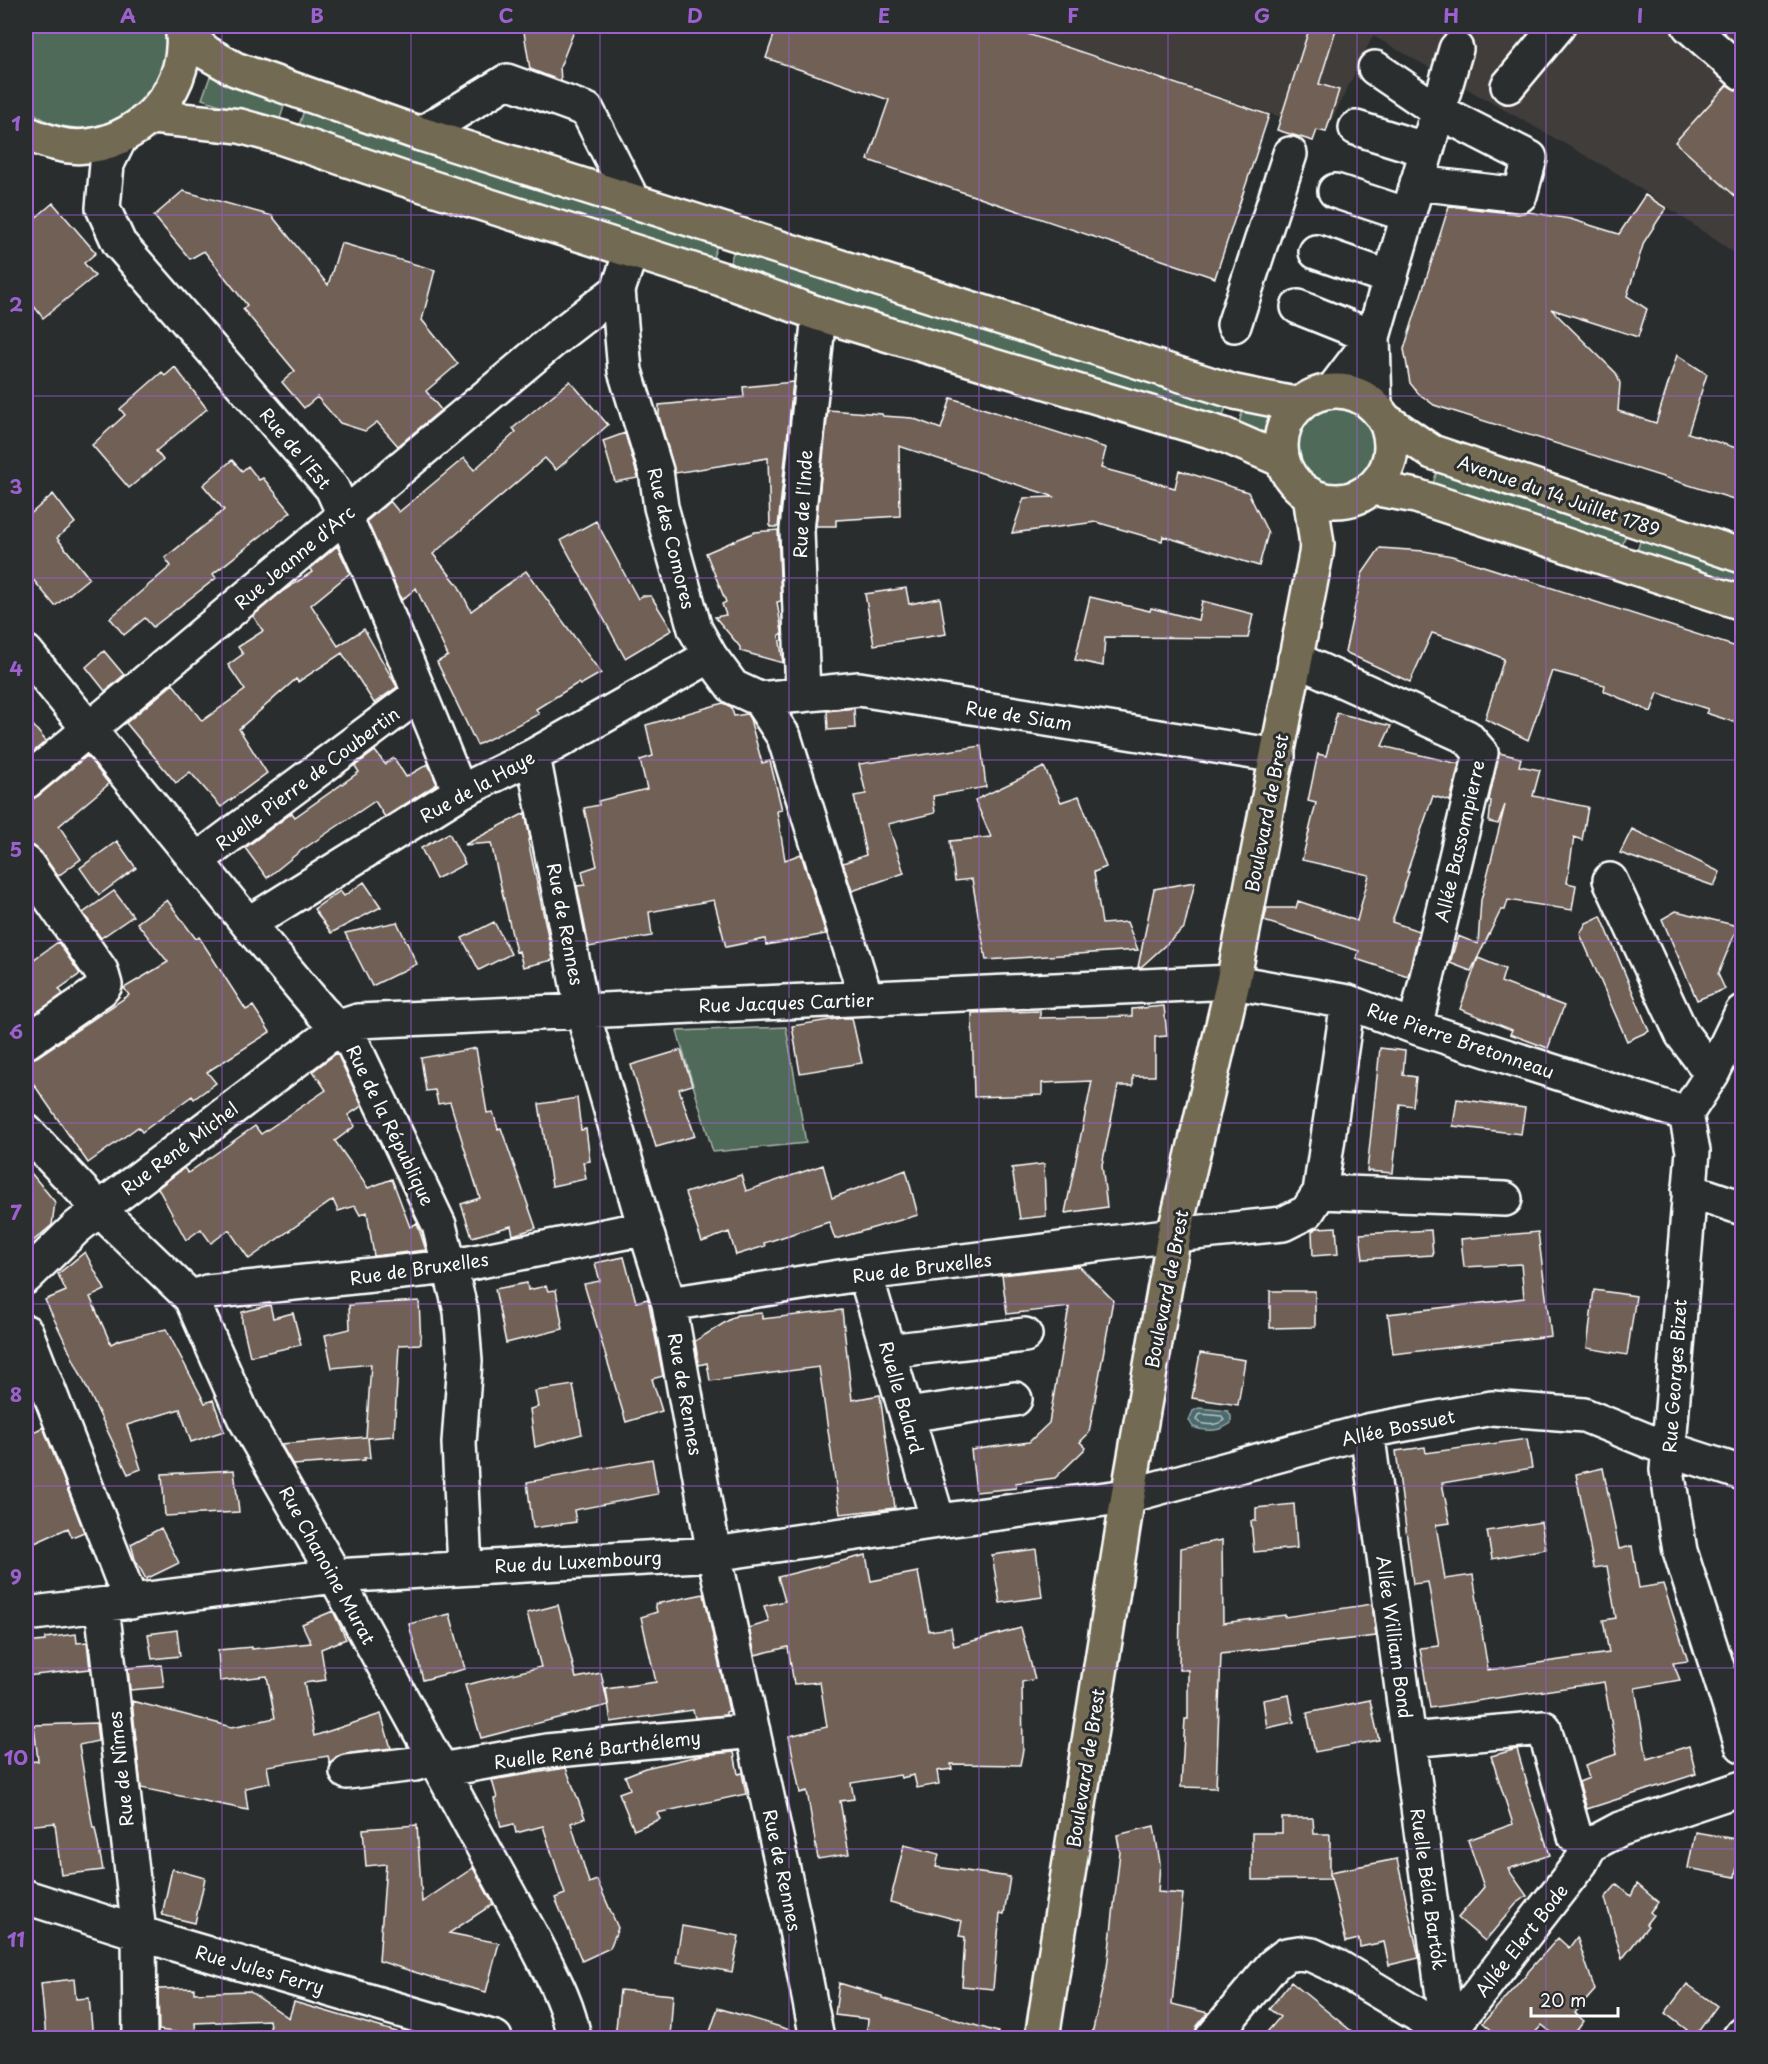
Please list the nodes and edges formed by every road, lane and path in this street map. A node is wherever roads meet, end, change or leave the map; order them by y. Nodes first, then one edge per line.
1 (1558, 26) edge
2 (1689, 26) edge
3 (182, 29) edge
4 (1456, 49) dead end
5 (1375, 68) dead end
6 (1743, 72) edge
7 (1508, 86) dead end
8 (1438, 111) junction
9 (152, 117) junction
10 (1356, 128) dead end
11 (26, 133) edge
12 (421, 134) junction
13 (120, 138) junction
14 (1427, 150) junction
15 (1290, 154) dead end
16 (1417, 183) junction
17 (1335, 191) dead end
18 (633, 201) junction
19 (1408, 215) junction
20 (631, 252) junction
21 (1316, 252) dead end
22 (1390, 278) junction
23 (618, 290) junction
24 (1298, 307) dead end
25 (819, 314) junction
26 (1234, 325) dead end
27 (562, 333) junction
28 (1373, 337) junction
29 (625, 371) junction
30 (1332, 391) junction
31 (1300, 405) junction
32 (1379, 413) junction
33 (1282, 459) junction
34 (1372, 488) junction
35 (1323, 498) junction
36 (345, 515) junction
37 (1743, 555) edge
38 (1743, 603) edge
39 (26, 652) edge
40 (710, 656) junction
41 (1295, 659) junction
42 (418, 695) junction
43 (803, 695) junction
44 (759, 699) junction
45 (88, 729) junction
46 (533, 756) junction
47 (1278, 756) junction
48 (26, 782) edge
49 (460, 792) junction
50 (196, 861) junction
51 (26, 863) edge
52 (1610, 880) dead end
53 (248, 924) junction
54 (1233, 982) junction
55 (866, 998) junction
56 (1348, 1002) junction
57 (582, 1010) junction
58 (1743, 1012) edge
59 (340, 1027) junction
60 (1414, 1027) junction
61 (26, 1042) edge
62 (1712, 1074) junction
63 (1686, 1114) junction
64 (26, 1131) edge
65 (1689, 1190) junction
66 (1320, 1192) junction
67 (1505, 1199) dead end
68 (1743, 1208) edge
69 (99, 1209) junction
70 (645, 1228) junction
71 (1174, 1235) junction
72 (450, 1267) junction
73 (865, 1273) junction
74 (26, 1276) edge
75 (191, 1298) junction
76 (669, 1304) junction
77 (26, 1332) edge
78 (1025, 1335) dead end
79 (888, 1351) junction
80 (1015, 1399) dead end
81 (907, 1415) junction
82 (1367, 1431) junction
83 (1668, 1449) junction
84 (1743, 1473) edge
85 (1128, 1496) junction
86 (938, 1521) junction
87 (714, 1554) junction
88 (465, 1568) junction
89 (335, 1576) junction
90 (117, 1604) junction
91 (26, 1614) edge
92 (753, 1731) junction
93 (1409, 1740) junction
94 (1743, 1745) edge
95 (438, 1764) junction
96 (347, 1772) dead end
97 (1743, 1788) edge
98 (1590, 1845) junction
99 (26, 1897) edge
100 (139, 1933) junction
101 (1743, 2034) edge
102 (1450, 2036) edge
103 (140, 2038) edge
104 (495, 2038) edge
105 (574, 2038) edge
106 (817, 2038) edge
107 (1042, 2038) edge
108 (1212, 2038) edge
109 (1738, 2038) edge

1 - 7 street
2 - 6 street
3 - 9 main road
3 - 12 main road
4 - 8 street
5 - 8 street
8 - 14 street
8 - 16 street
9 - 13 main road
9 - 20 main road
10 - 14 street
11 - 13 main road
12 - 18 main road
12 - 18 street
13 - 36 street, Rue de l'Est
14 - 16 street
15 - 26 street
16 - 19 street
17 - 19 street
18 - 31 main road
19 - 22 street
20 - 23 street, Rue des Comores
20 - 25 main road
21 - 22 street
22 - 28 street
23 - 27 street, Rue Jeanne d'Arc
23 - 29 street, Rue des Comores
24 - 28 street
25 - 33 main road
25 - 43 street, Rue de l'Inde
27 - 29 street
27 - 36 street, Rue Jeanne d'Arc
28 - 30 street
28 - 32 street
29 - 40 street, Rue des Comores
30 - 31 main road
30 - 32 main road
31 - 33 main road
32 - 34 main road
32 - 37 main road, Avenue du 14 Juillet 1789
33 - 35 main road
34 - 35 main road
34 - 38 main road
35 - 41 main road, Boulevard de Brest
36 - 42 street, Rue de l'Est
36 - 45 street, Rue Jeanne d'Arc
39 - 45 street, Rue de la République
40 - 44 street, Rue des Comores
40 - 46 street, Rue de la Haye
41 - 47 main road, Boulevard de Brest
41 - 60 street, Allée Bassompierre
42 - 49 street, Rue de l'Est
42 - 50 street, Ruelle Pierre de Coubertin
43 - 44 street, Rue de Siam
43 - 47 street, Rue de Siam
44 - 55 street
45 - 48 street, Rue Jeanne d'Arc
45 - 50 street, Rue de la République
46 - 49 street, Rue de la Haye
46 - 57 street, Rue de Rennes
47 - 54 main road, Boulevard de Brest
49 - 53 street, Rue de la Haye
50 - 53 street, Rue de la République
51 - 61 street
52 - 62 street
53 - 59 street, Rue de la République
54 - 55 street, Rue Jacques Cartier
54 - 56 street, Rue Pierre Bretonneau
54 - 71 main road, Boulevard de Brest
55 - 57 street, Rue Jacques Cartier
56 - 60 street, Rue Pierre Bretonneau
56 - 66 street
57 - 59 street, Rue Jacques Cartier
57 - 70 street, Rue de Rennes
58 - 62 street
59 - 69 street, Rue René Michel
59 - 72 street, Rue de la République
60 - 63 street, Rue Pierre Bretonneau
62 - 63 street
63 - 65 street, Rue Georges Bizet
64 - 69 street, Rue Chanoine Murat
65 - 68 street
65 - 83 street, Rue Georges Bizet
66 - 67 street
66 - 71 street, Rue de Bruxelles
69 - 74 street, Rue René Michel
69 - 75 street, Rue Chanoine Murat
70 - 72 street, Rue de Bruxelles
70 - 76 street, Rue de Rennes
71 - 73 street, Rue de Bruxelles
71 - 85 main road, Boulevard de Brest
72 - 75 street, Rue de Bruxelles
72 - 88 street, Rue de la République
73 - 76 street, Rue de Bruxelles
73 - 79 street, Ruelle Balard
75 - 89 street, Rue Chanoine Murat
76 - 87 street, Rue de Rennes
77 - 90 street, Rue de Nîmes
78 - 79 street
79 - 81 street, Ruelle Balard
80 - 81 street
81 - 86 street, Ruelle Balard
82 - 83 street, Allée Bossuet
82 - 85 street, Allée Bossuet
82 - 93 street, Allée William Bond
83 - 84 street, Allée Bossuet
83 - 94 street, Rue Georges Bizet
85 - 86 street, Rue du Luxembourg
85 - 107 main road, Boulevard de Brest
86 - 87 street, Rue du Luxembourg
87 - 88 street, Rue du Luxembourg
87 - 92 street, Rue de Rennes
88 - 89 street, Rue du Luxembourg
89 - 90 street, Rue du Luxembourg
89 - 95 street, Rue Chanoine Murat
90 - 91 street, Rue du Luxembourg
90 - 100 street, Rue de Nîmes
92 - 95 street, Ruelle René Barthélemy
92 - 106 street, Rue de Rennes
93 - 98 street, Allée William Bond
93 - 102 street, Ruelle Béla Bartók
95 - 96 street, Ruelle René Barthélemy
95 - 105 street, Rue Chanoine Murat
97 - 98 street
98 - 102 street, Allée Elert Bode
99 - 100 street, Rue Jules Ferry
100 - 103 street, Rue de Nîmes
100 - 104 street, Rue Jules Ferry
101 - 109 street
102 - 108 street

